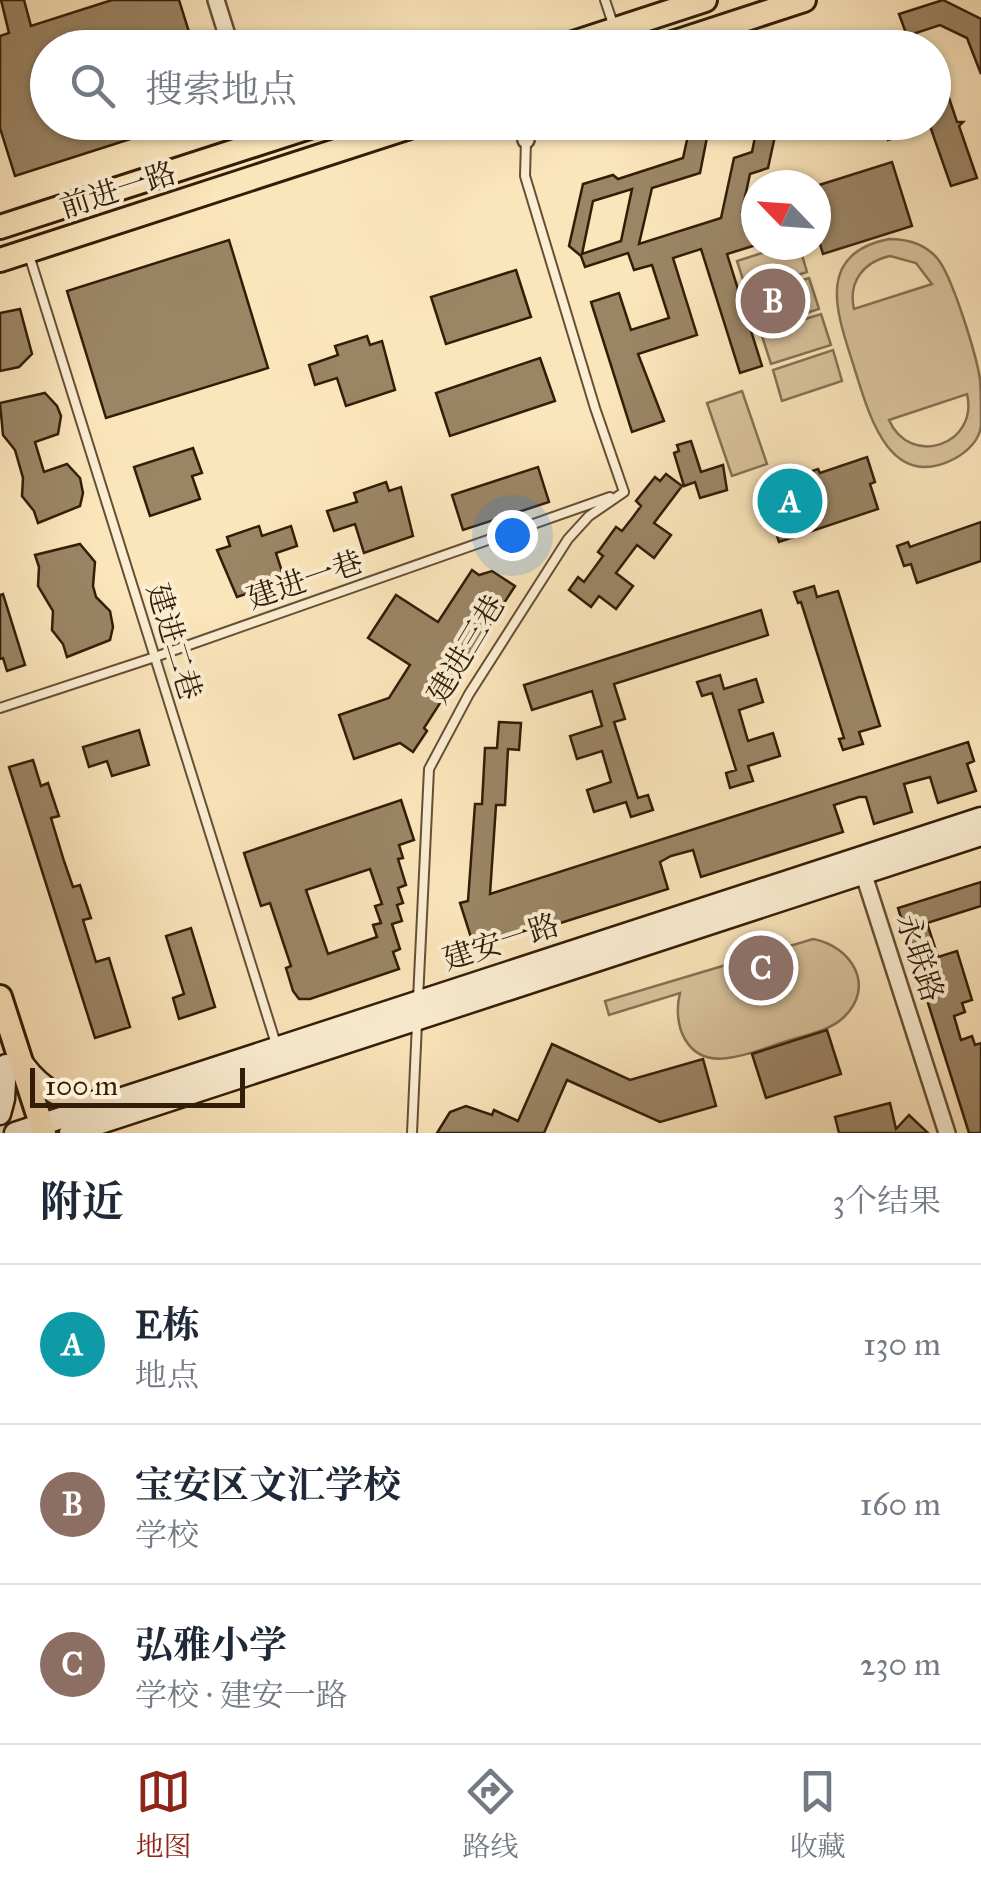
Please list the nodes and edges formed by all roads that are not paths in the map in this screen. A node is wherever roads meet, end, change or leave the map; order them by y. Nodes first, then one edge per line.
1 (216, 0) edge
2 (605, 0) edge
3 (705, 0) edge
4 (804, 0) edge
5 (614, 29) junction
6 (225, 30) edge
7 (611, 30) edge
8 (712, 30) edge
9 (239, 140) edge
10 (369, 140) edge
11 (526, 140) edge
12 (0, 228) edge
13 (27, 251) junction
14 (0, 260) edge
15 (624, 492) junction
16 (155, 657) junction
17 (0, 708) edge
18 (981, 818) edge
19 (981, 835) edge
20 (860, 866) junction
21 (0, 997) edge
22 (417, 1010) junction
23 (276, 1046) junction
24 (9, 1058) edge
25 (104, 1102) junction
26 (0, 1114) edge
27 (125, 1115) junction
28 (31, 1130) edge
29 (70, 1133) edge
30 (93, 1133) edge
31 (412, 1133) edge
32 (947, 1133) edge

1 - 6 street
2 - 5 lane
3 - 5 main road
4 - 8 main road
5 - 7 main road
9 - 12 main road, 前进一路
10 - 13 main road, 前进一路
11 - 15 lane
13 - 14 main road, 前进一路
13 - 16 lane, 建进二巷
15 - 16 lane, 建进一巷
15 - 22 lane, 建进三巷
16 - 17 lane, 建进一巷
16 - 23 lane, 建进二巷
18 - 20 main road, 建安一路
19 - 20 main road, 建安一路
20 - 22 main road, 建安一路
20 - 32 street, 永联路
21 - 24 main road
22 - 23 main road, 建安一路
22 - 27 main road, 建安一路
22 - 31 lane, 建进三巷
23 - 25 main road, 建安一路
24 - 25 main road
24 - 26 main road
24 - 28 main road
25 - 28 main road, 建安一路
27 - 29 main road, 建安一路
27 - 30 main road

